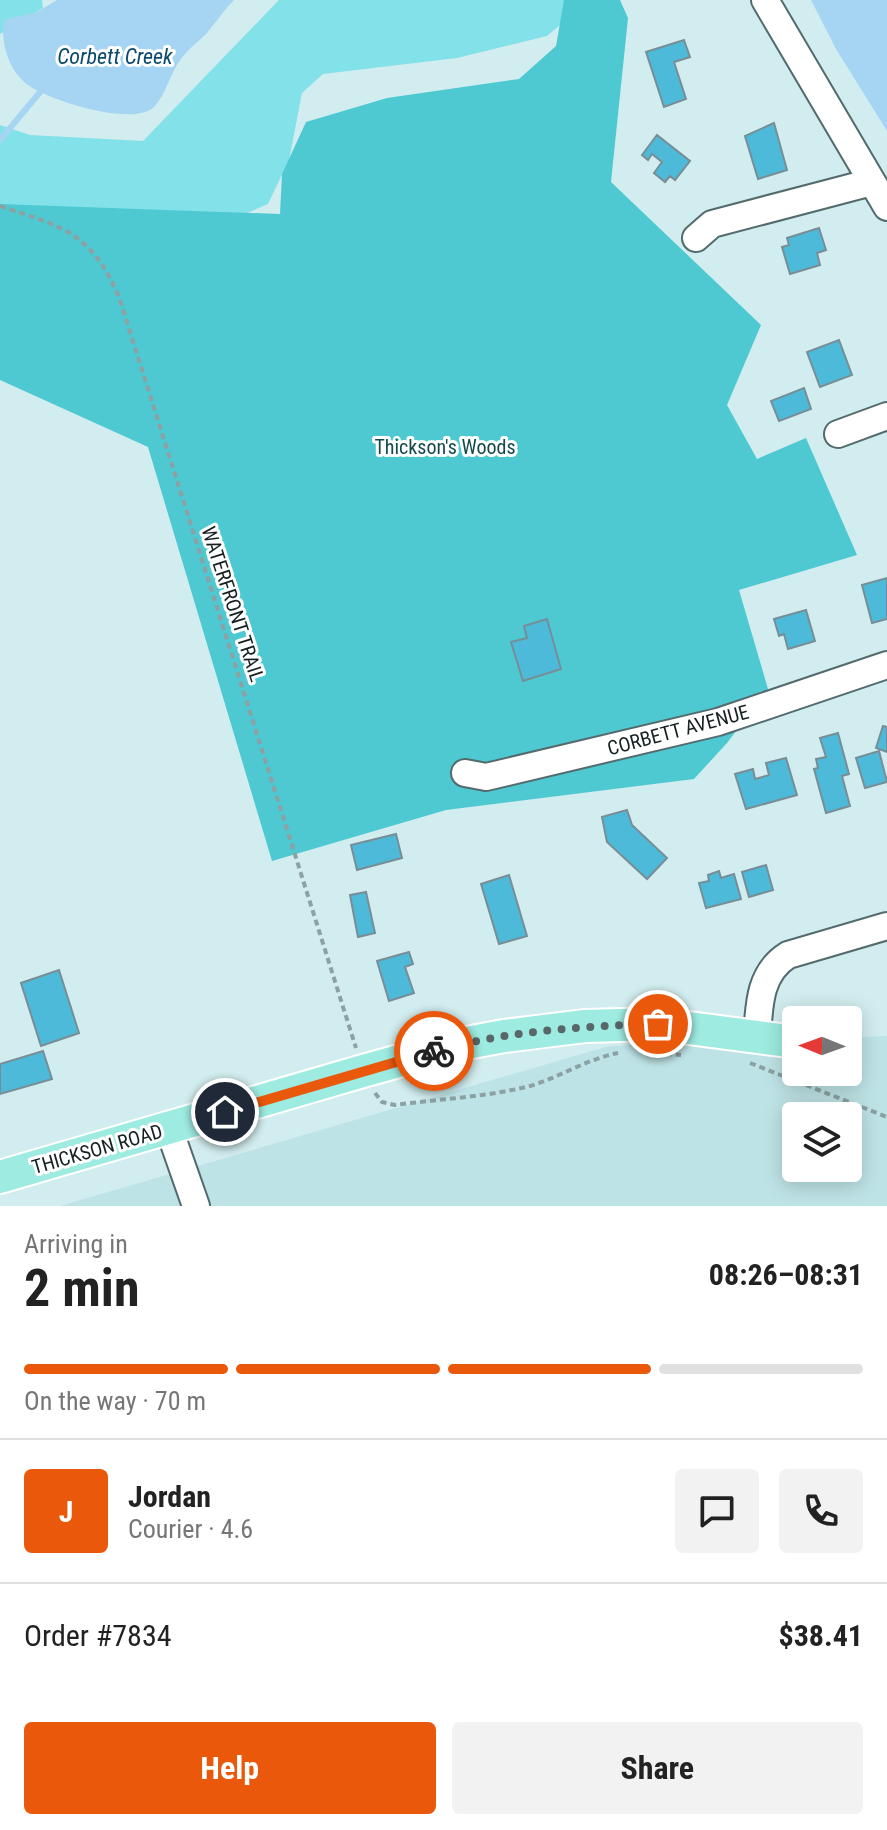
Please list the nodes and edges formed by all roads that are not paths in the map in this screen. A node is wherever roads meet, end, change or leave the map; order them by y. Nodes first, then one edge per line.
1 (765, 0) edge
2 (872, 182) junction
3 (887, 207) edge
4 (696, 238) dead end
5 (887, 416) edge
6 (838, 434) dead end
7 (887, 665) edge
8 (465, 773) dead end
9 (887, 926) edge
10 (782, 1044) edge
11 (751, 1050) junction
12 (169, 1129) junction
13 (0, 1177) edge
14 (196, 1206) edge

1 - 2 street
2 - 3 street
2 - 4 street
5 - 6 street
7 - 8 street, CORBETT AVENUE
9 - 11 street
10 - 11 main road, THICKSON ROAD
11 - 12 main road, THICKSON ROAD
12 - 13 main road, THICKSON ROAD
12 - 14 street

